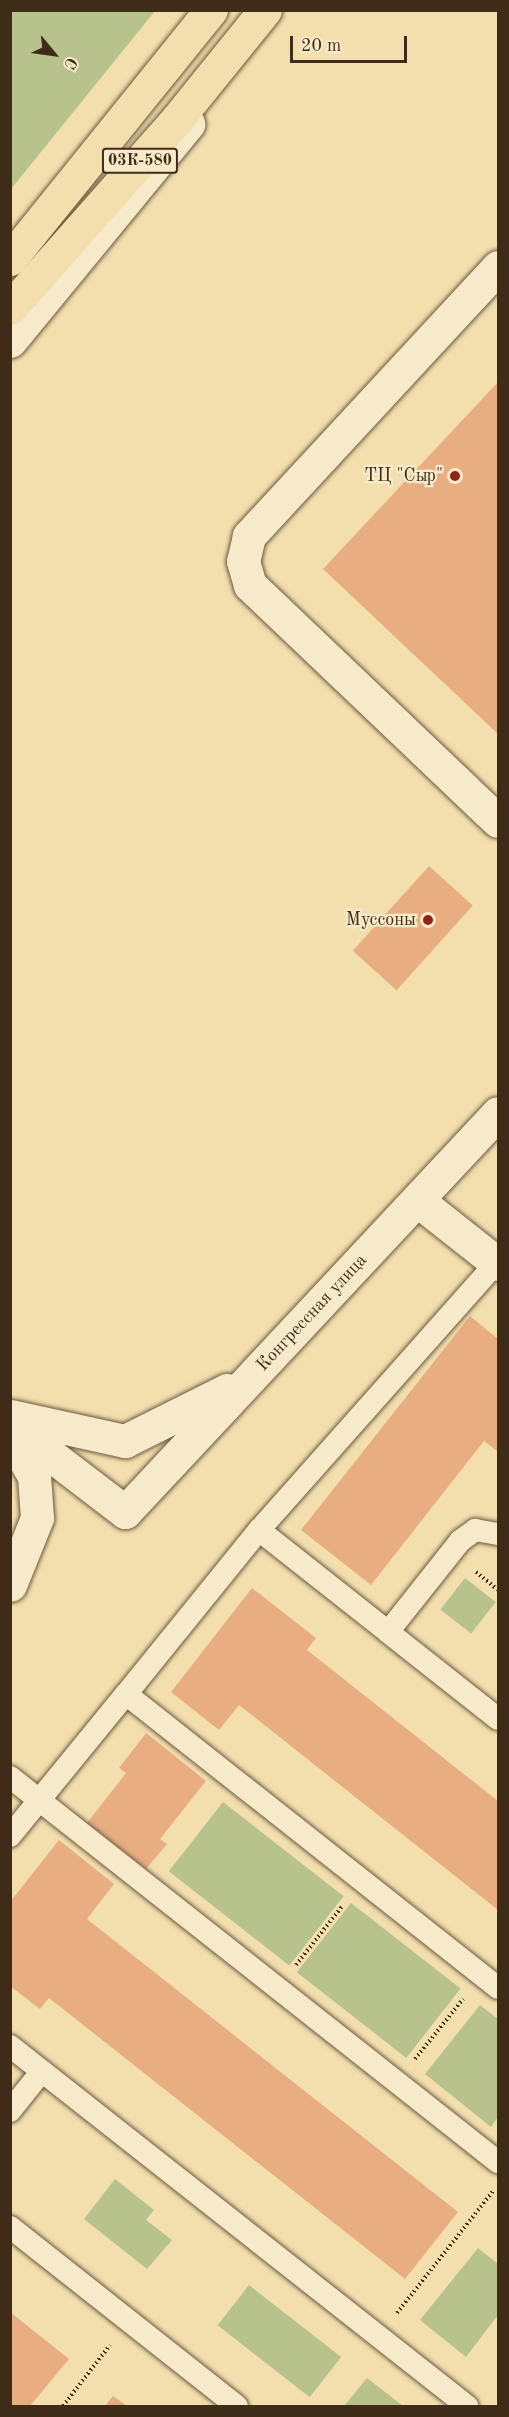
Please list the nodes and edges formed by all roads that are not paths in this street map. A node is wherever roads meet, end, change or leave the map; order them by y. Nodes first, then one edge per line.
1 (211, 10) edge
2 (266, 10) edge
3 (10, 259) edge
4 (498, 267) edge
5 (10, 308) edge
6 (10, 341) edge
7 (498, 821) edge
8 (498, 1113) edge
9 (417, 1200) junction
10 (497, 1263) edge
11 (252, 1377) junction
12 (10, 1416) edge
13 (10, 1424) edge
14 (10, 1435) edge
15 (259, 1530) junction
16 (498, 1534) edge
17 (10, 1585) edge
18 (388, 1632) junction
19 (126, 1694) junction
20 (498, 1719) edge
21 (10, 1777) edge
22 (39, 1800) junction
23 (10, 1836) edge
24 (490, 1981) edge
25 (10, 2046) edge
26 (42, 2071) junction
27 (10, 2111) edge
28 (498, 2162) edge
29 (10, 2227) edge
30 (237, 2406) edge
31 (466, 2406) edge

1 - 3 highway, 03К-580
2 - 5 highway, 03К-580
2 - 6 street
4 - 7 street
8 - 9 street, Конгрессная улица
9 - 10 street
9 - 11 street, Конгрессная улица
10 - 15 lane
11 - 12 street
11 - 13 street, Конгрессная улица
14 - 17 street
15 - 18 lane
15 - 19 lane
16 - 18 lane
18 - 20 lane
19 - 22 lane
19 - 24 lane
21 - 22 lane
22 - 23 lane
22 - 28 lane
25 - 26 lane
26 - 27 lane
26 - 31 lane
29 - 30 lane

